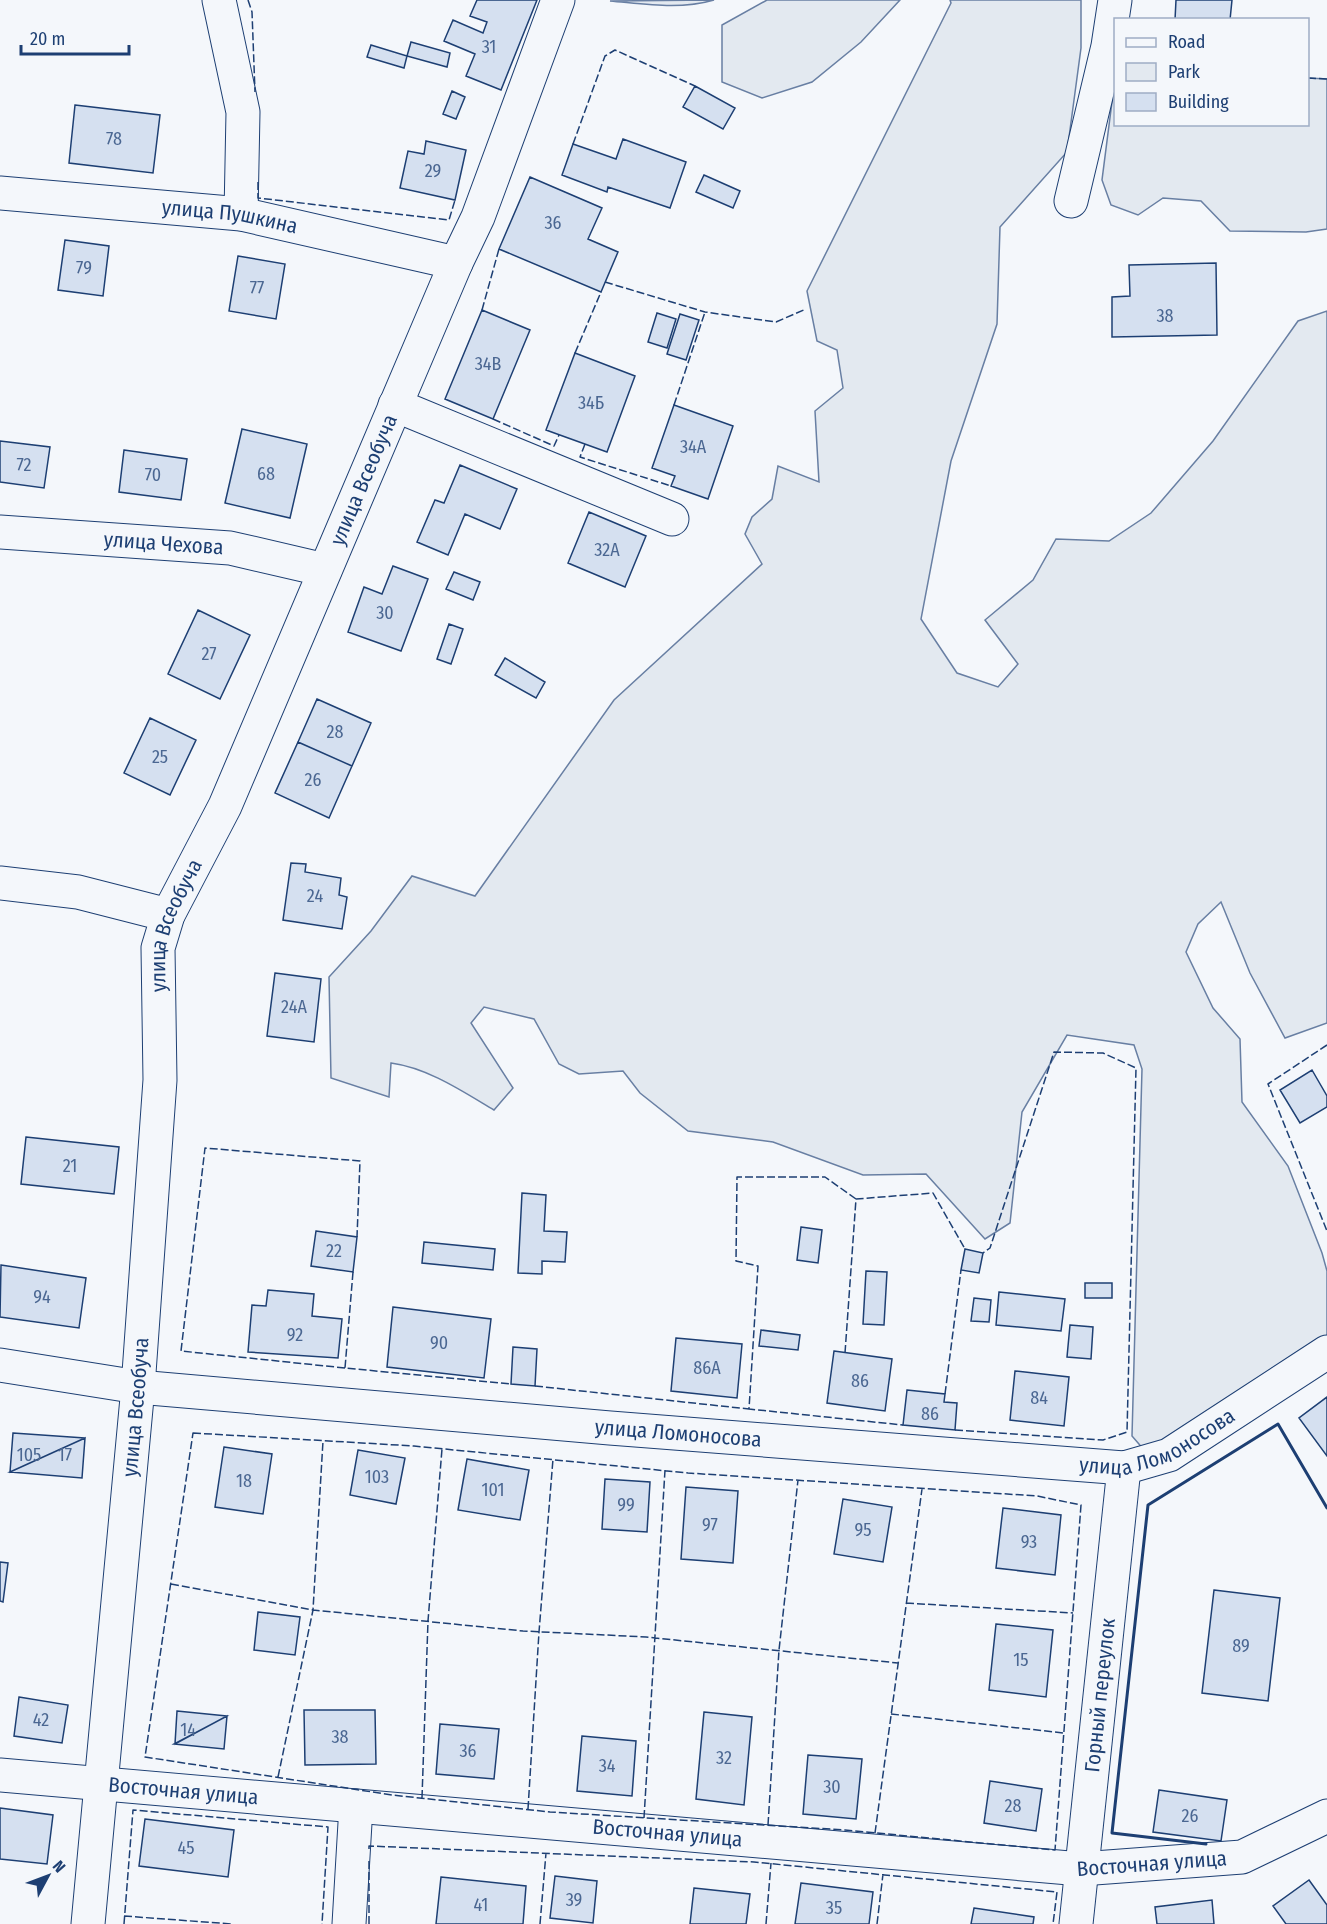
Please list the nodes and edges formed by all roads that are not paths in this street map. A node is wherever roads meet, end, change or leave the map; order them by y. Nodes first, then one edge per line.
1 (219, 0) edge
2 (558, 0) edge
3 (1115, 0) edge
4 (0, 193) edge
5 (1071, 201) dead end
6 (241, 214) junction
7 (456, 263) junction
8 (395, 405) junction
9 (672, 519) dead end
10 (0, 532) edge
11 (325, 570) junction
12 (0, 883) edge
13 (168, 915) junction
14 (1327, 1352) edge
15 (0, 1365) edge
16 (138, 1387) junction
17 (1124, 1468) junction
18 (0, 1775) edge
19 (102, 1784) junction
20 (356, 1806) junction
21 (1327, 1816) edge
22 (1081, 1869) junction
23 (88, 1924) edge
24 (349, 1924) edge
25 (1076, 1924) edge

1 - 6 street
2 - 7 street, улица Всеобуча
3 - 5 street
4 - 6 street, улица Пушкина
6 - 7 street, улица Пушкина
7 - 8 street, улица Всеобуча
8 - 9 street
8 - 11 street, улица Всеобуча
10 - 11 street, улица Чехова
11 - 13 street, улица Всеобуча
12 - 13 street
13 - 16 street, улица Всеобуча
14 - 17 street, улица Ломоносова
15 - 16 street, улица Ломоносова
16 - 17 street, улица Ломоносова
16 - 19 street, улица Всеобуча
17 - 22 street, Горный переулок
18 - 19 street, Восточная улица
19 - 20 street, Восточная улица
19 - 23 street, улица Всеобуча
20 - 22 street, Восточная улица
20 - 24 street
21 - 22 street, Восточная улица
22 - 25 street, Горный переулок

